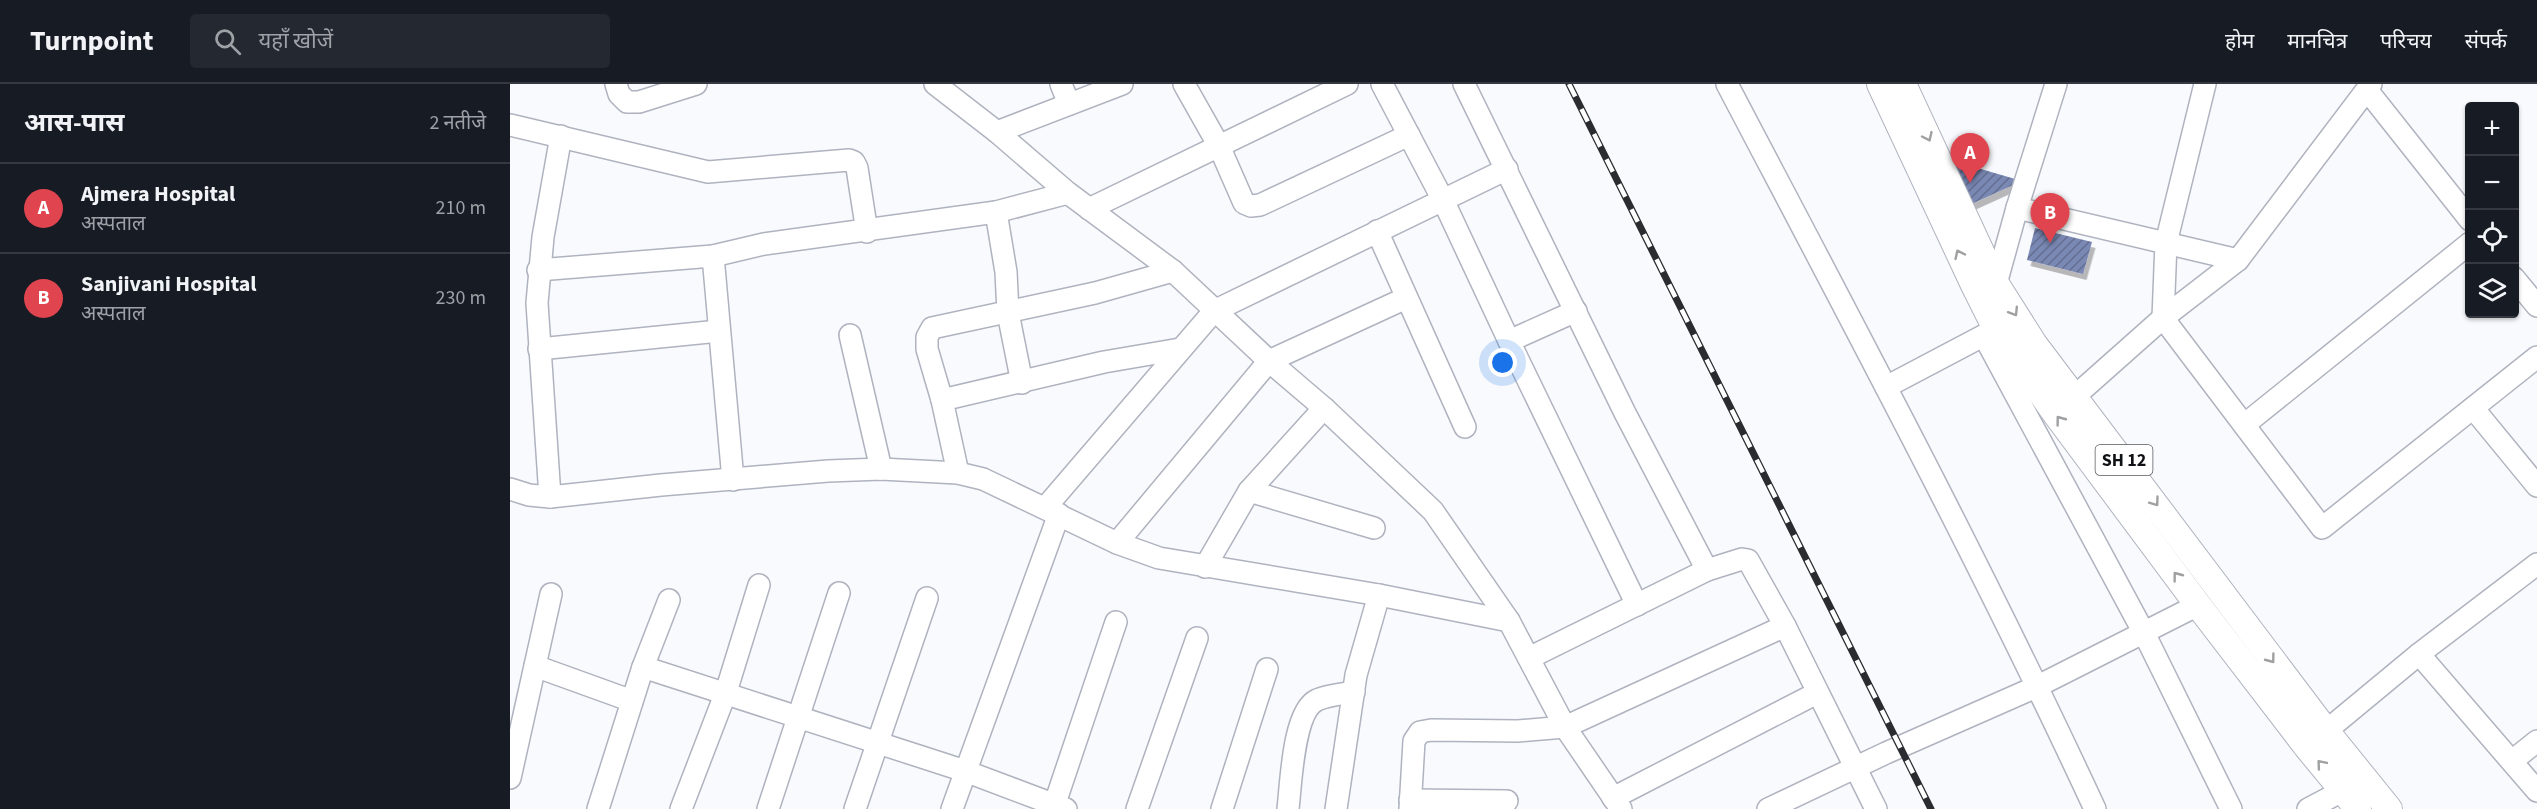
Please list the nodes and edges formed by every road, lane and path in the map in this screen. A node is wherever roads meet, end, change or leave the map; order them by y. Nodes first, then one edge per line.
1 (616, 84) edge
2 (696, 84) edge
3 (935, 84) edge
4 (1061, 84) edge
5 (1122, 84) edge
6 (1184, 84) edge
7 (1347, 84) edge
8 (1382, 84) edge
9 (1464, 84) edge
10 (1727, 84) edge
11 (1880, 84) edge
12 (1904, 84) edge
13 (2056, 84) edge
14 (2205, 84) edge
15 (2369, 87) edge
16 (1069, 104) junction
17 (510, 125) edge
18 (997, 132) junction
19 (1409, 135) junction
20 (561, 136) junction
21 (1219, 146) junction
22 (1507, 169) junction
23 (1068, 193) junction
24 (1443, 200) junction
25 (2017, 208) junction
26 (1089, 209) junction
27 (996, 212) junction
28 (2465, 215) edge
29 (1377, 231) junction
30 (867, 232) junction
31 (2166, 243) junction
32 (2465, 246) edge
33 (713, 256) junction
34 (2238, 260) junction
35 (538, 270) junction
36 (1173, 271) junction
37 (1996, 284) junction
38 (2519, 284) edge
39 (1406, 298) junction
40 (2537, 306) edge
41 (1214, 310) junction
42 (1576, 310) junction
43 (1008, 313) junction
44 (2163, 318) junction
45 (719, 331) junction
46 (1990, 332) junction
47 (850, 335) dead end
48 (1509, 341) junction
49 (539, 349) junction
50 (1180, 350) junction
51 (2537, 357) edge
52 (1269, 361) junction
53 (1022, 383) junction
54 (1886, 387) junction
55 (2074, 397) junction
56 (942, 400) junction
57 (1324, 408) junction
58 (2473, 408) junction
59 (2244, 425) junction
60 (1465, 427) dead end
61 (881, 469) junction
62 (958, 473) junction
63 (733, 480) junction
64 (2537, 486) edge
65 (511, 491) edge
66 (1249, 491) junction
67 (550, 497) junction
68 (1052, 511) junction
69 (1374, 528) dead end
70 (1117, 543) junction
71 (2537, 564) edge
72 (1205, 567) junction
73 (1707, 570) junction
74 (759, 585) dead end
75 (839, 593) dead end
76 (551, 594) dead end
77 (1379, 595) junction
78 (927, 598) dead end
79 (669, 600) dead end
80 (1637, 605) junction
81 (2198, 605) junction
82 (1509, 621) junction
83 (1116, 622) dead end
84 (1785, 626) junction
85 (2144, 633) junction
86 (1197, 638) dead end
87 (2420, 654) junction
88 (1529, 658) junction
89 (535, 666) junction
90 (643, 667) junction
91 (1267, 669) dead end
92 (1356, 676) junction
93 (2038, 686) junction
94 (726, 692) junction
95 (1817, 693) junction
96 (518, 696) edge
97 (632, 701) junction
98 (799, 716) junction
99 (1556, 728) junction
100 (2326, 731) junction
101 (2537, 741) edge
102 (877, 743) junction
103 (2512, 761) junction
104 (1856, 767) junction
105 (965, 771) junction
106 (510, 778) edge
107 (2537, 791) edge
108 (2351, 800) edge
109 (1507, 801) dead end
110 (1617, 804) edge
111 (1410, 805) edge
112 (1058, 808) edge
113 (598, 809) edge
114 (681, 809) edge
115 (768, 809) edge
116 (855, 809) edge
117 (952, 809) edge
118 (1137, 809) edge
119 (1222, 809) edge
120 (1288, 809) edge
121 (1336, 809) edge
122 (1768, 809) edge
123 (1876, 809) edge
124 (2095, 809) edge
125 (2231, 809) edge
126 (2308, 809) edge
127 (2389, 809) edge

1 - 2 street
3 - 18 street
4 - 16 street
5 - 16 street
6 - 21 street
7 - 21 street
8 - 19 street
9 - 22 street
10 - 54 street
46 -> 11 main road, SH 12
12 -> 37 main road, SH 12
13 - 25 street
14 - 31 street
15 - 28 street
15 - 34 street
16 - 18 street
17 - 20 street
18 - 23 street
19 - 21 street
19 - 24 street
20 - 30 street
20 - 35 street
21 - 26 street
22 - 24 street
22 - 42 street
23 - 26 street
23 - 27 street
24 - 29 street
24 - 48 street
25 - 31 street
25 - 37 street
26 - 36 street
27 - 30 street
27 - 43 street
29 - 39 street
29 - 41 street
30 - 33 street
31 - 34 street
31 - 44 street
32 - 59 street
33 - 35 street
33 - 45 street
34 - 44 street
35 - 49 street
36 - 41 street
36 - 43 street
37 -> 55 main road, SH 12
38 - 40 street
39 - 52 street
39 - 60 street
41 - 50 street
41 - 52 street
42 - 48 street
42 - 73 street
43 - 53 street
43 - 56 street
44 - 55 street
44 - 59 street
45 - 49 street
45 - 63 street
46 - 54 street
81 -> 46 main road, SH 12
46 - 85 street
47 - 61 street
48 - 80 street
49 - 67 street
50 - 53 street
50 - 68 street
51 - 58 street
52 - 57 street
52 - 70 street
53 - 56 street
54 - 93 street
55 -> 100 main road, SH 12
56 - 62 street
57 - 66 street
57 - 82 street
58 - 59 street
58 - 64 street
61 - 62 street
61 - 63 street
62 - 68 street
63 - 67 street
65 - 67 street
66 - 69 street
66 - 72 street
68 - 70 street
68 - 105 street
70 - 72 street
71 - 87 street
72 - 77 street
73 - 80 street
73 - 84 street
74 - 94 street
75 - 98 street
76 - 89 street
77 - 82 street
77 - 92 street
78 - 102 street
79 - 90 street
80 - 88 street
81 - 85 street
108 -> 81 main road, SH 12
82 - 88 street
83 - 112 street
84 - 95 street
84 - 99 street
85 - 93 street
85 - 125 street
86 - 118 street
87 - 100 street
87 - 103 street
88 - 99 street
89 - 96 street
89 - 97 street
90 - 94 street
90 - 97 street
91 - 119 street
92 - 120 street
92 - 121 street
93 - 104 street
93 - 124 street
94 - 98 street
94 - 114 street
95 - 104 street
95 - 110 street
96 - 106 street
97 - 113 street
98 - 102 street
98 - 115 street
99 - 110 street
99 - 111 street
100 - 127 main road, SH 12
101 - 103 street
102 - 105 street
102 - 116 street
103 - 107 street
104 - 122 street
104 - 123 street
105 - 112 street
105 - 117 street
108 - 126 street
109 - 111 street

